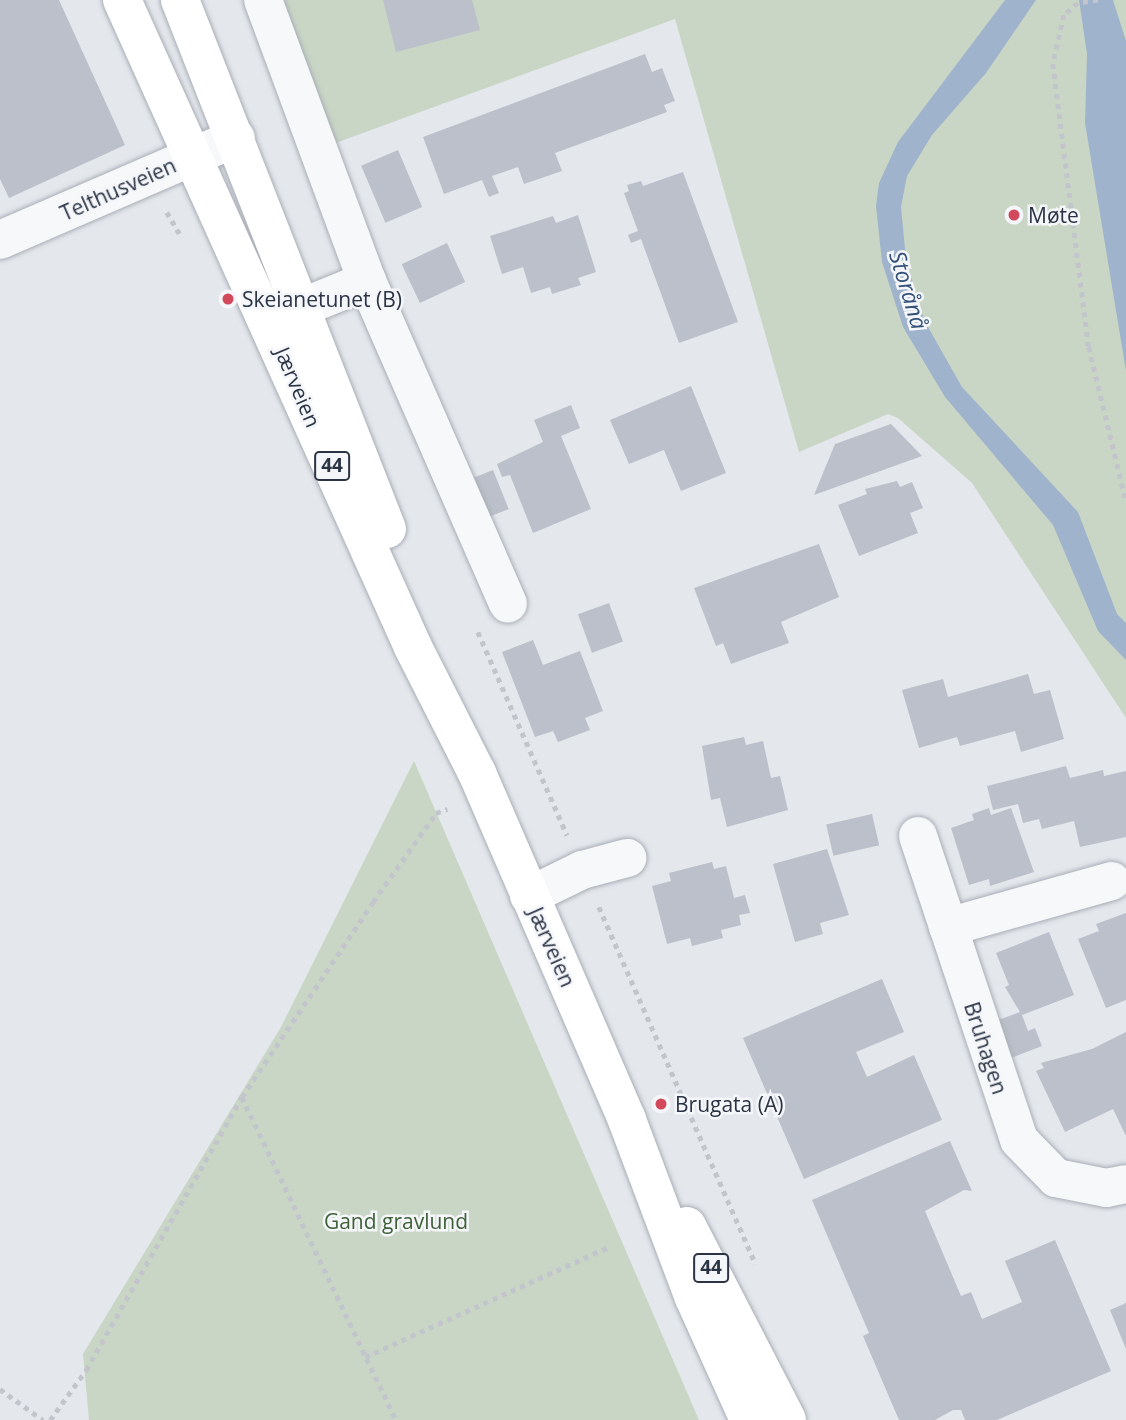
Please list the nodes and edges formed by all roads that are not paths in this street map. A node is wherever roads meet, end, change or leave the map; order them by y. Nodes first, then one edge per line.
1 (122, 0) edge
2 (180, 0) edge
3 (263, 0) edge
4 (236, 138) junction
5 (193, 156) junction
6 (0, 240) edge
7 (367, 281) junction
8 (286, 314) junction
9 (508, 604) dead end
10 (919, 836) dead end
11 (627, 858) dead end
12 (1112, 881) dead end
13 (529, 895) junction
14 (948, 927) junction
15 (627, 1120) junction
16 (1126, 1184) edge
17 (750, 1420) edge
18 (788, 1420) edge

1 - 5 main road, Jærveien / 44
2 - 4 main road, Jærveien / 44
3 - 7 street
4 - 5 street, Telthusveien
4 - 8 main road, Jærveien / 44
5 - 6 street, Telthusveien
5 - 8 main road, Jærveien / 44
7 - 8 street
7 - 9 street
8 - 13 main road, Jærveien / 44
10 - 14 street, Bruhagen
11 - 13 street
12 - 14 street
13 - 15 main road, Jærveien / 44
14 - 16 street, Bruhagen
15 - 17 main road, Jærveien / 44
15 - 18 main road, Jærveien / 44

